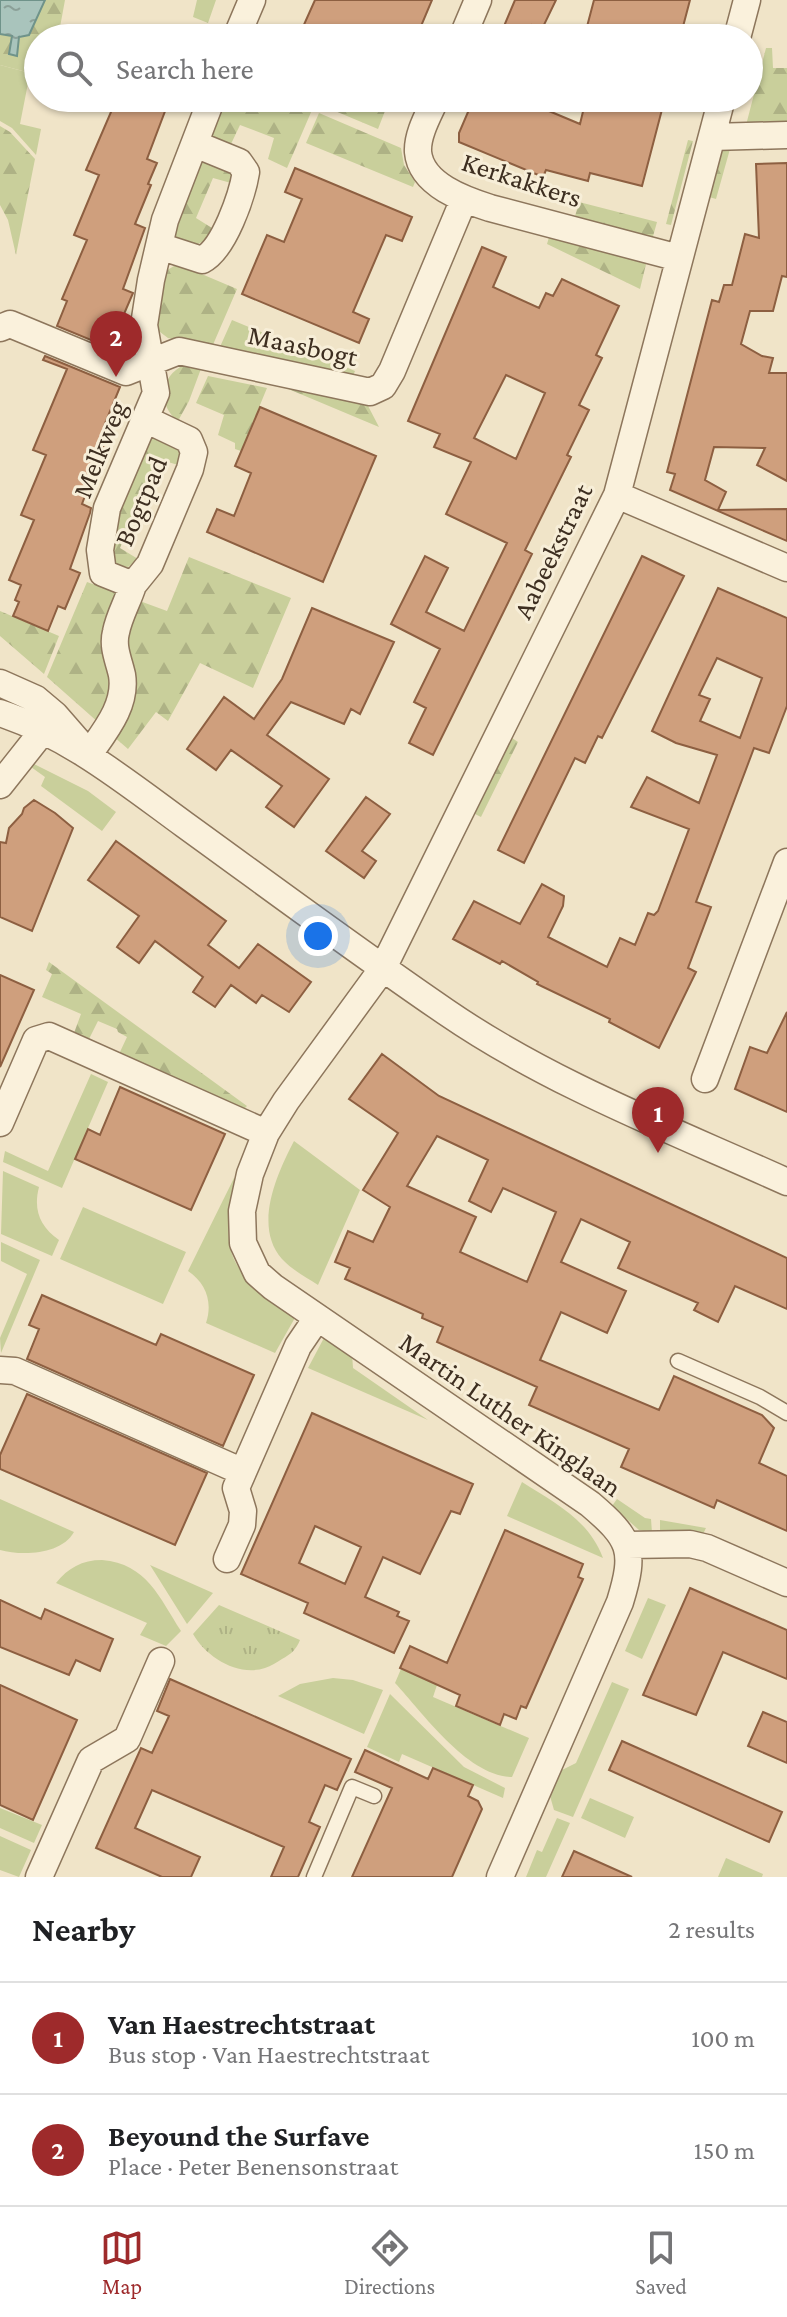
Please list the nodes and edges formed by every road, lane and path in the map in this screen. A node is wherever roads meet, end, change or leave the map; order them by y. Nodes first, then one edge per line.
1 (252, 0) edge
2 (478, 0) edge
3 (747, 0) edge
4 (242, 24) edge
5 (468, 24) edge
6 (741, 24) edge
7 (207, 112) edge
8 (430, 112) edge
9 (718, 112) edge
10 (787, 135) edge
11 (712, 137) junction
12 (195, 144) junction
13 (464, 199) junction
14 (159, 246) junction
15 (679, 258) junction
16 (0, 328) edge
17 (151, 361) junction
18 (145, 419) junction
19 (617, 495) junction
20 (787, 568) edge
21 (133, 585) junction
22 (0, 683) edge
23 (0, 713) edge
24 (49, 723) junction
25 (89, 754) junction
26 (0, 785) edge
27 (787, 862) edge
28 (383, 968) junction
29 (705, 1079) dead end
30 (0, 1123) edge
31 (266, 1133) junction
32 (787, 1182) edge
33 (317, 1318) junction
34 (678, 1361) dead end
35 (0, 1370) edge
36 (787, 1413) edge
37 (243, 1472) junction
38 (628, 1545) junction
39 (227, 1559) dead end
40 (787, 1583) edge
41 (161, 1661) dead end
42 (374, 1796) dead end
43 (39, 1877) edge
44 (314, 1877) edge
45 (500, 1877) edge

1 - 4 street
2 - 5 street
3 - 6 street
7 - 12 street, Melkweg
8 - 13 street, Kerkakkers
9 - 11 street, Aabeekstraat
10 - 11 street
11 - 15 street, Aabeekstraat
12 - 14 street, Melkweg
12 - 14 street
13 - 15 street, Kerkakkers
13 - 17 street, Maasbogt
14 - 17 street, Melkweg
15 - 19 street, Aabeekstraat
16 - 17 street, Maasbogt
17 - 18 street, Melkweg
18 - 21 street, Melkweg
18 - 21 street, Bogtpad
19 - 20 street
19 - 28 street, Aabeekstraat
21 - 25 street
22 - 24 street
23 - 24 street
24 - 25 street
24 - 26 street
25 - 28 street
27 - 29 street
28 - 31 street, Martin Luther Kinglaan
28 - 32 street
30 - 31 street
31 - 33 street, Martin Luther Kinglaan
33 - 37 street
33 - 38 street, Martin Luther Kinglaan
34 - 36 lane
35 - 37 street
37 - 39 street
38 - 40 street
38 - 45 street
41 - 43 street
42 - 44 lane

